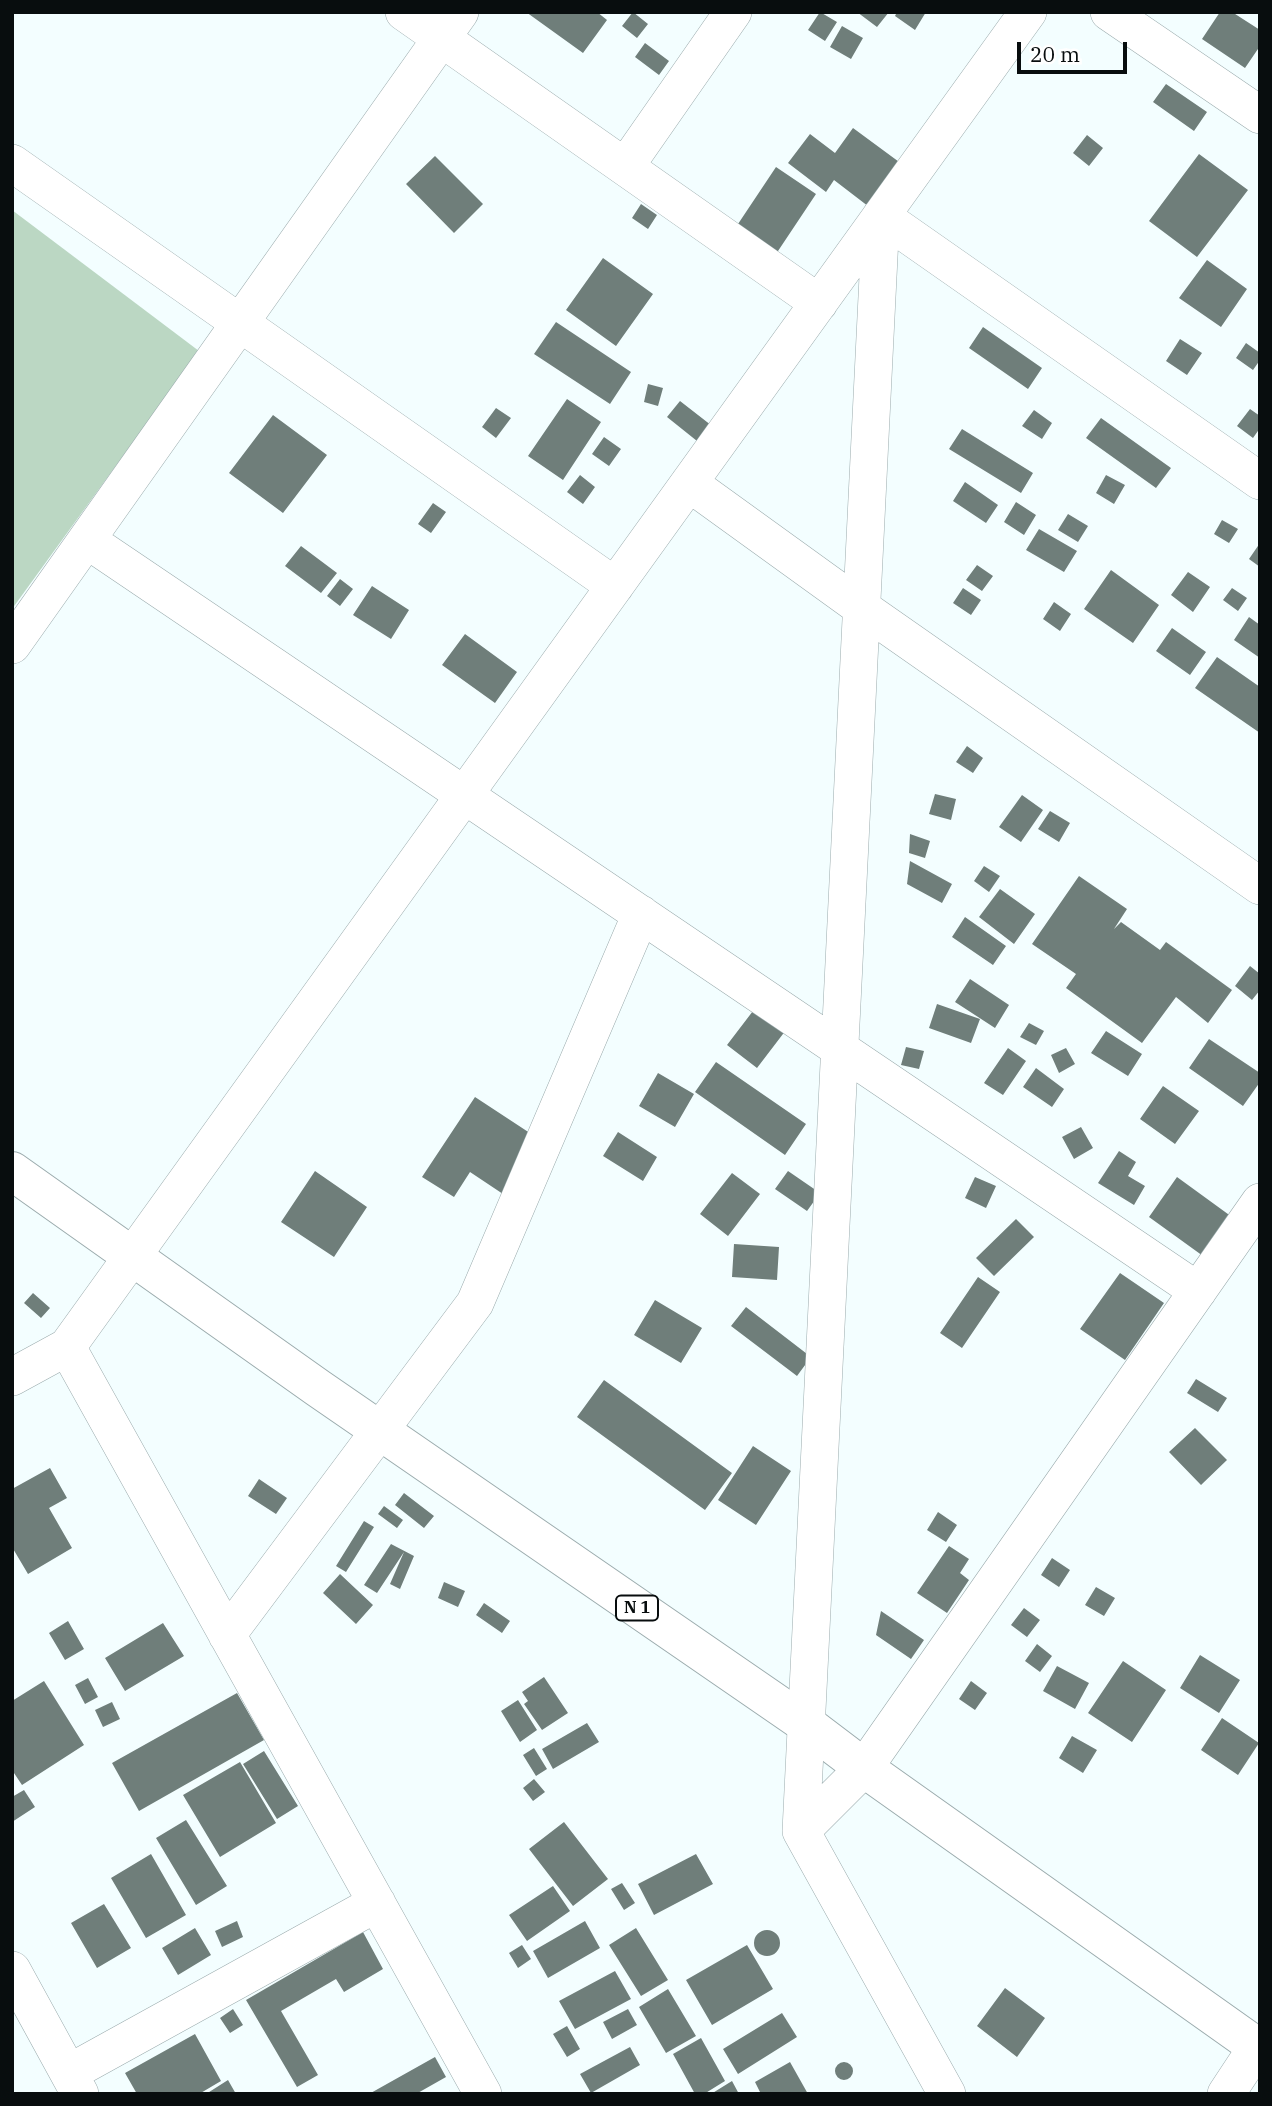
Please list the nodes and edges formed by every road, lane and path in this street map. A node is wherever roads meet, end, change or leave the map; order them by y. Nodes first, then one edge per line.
1 (404, 12) edge
2 (733, 12) edge
3 (1028, 12) edge
4 (1109, 12) edge
5 (451, 25) edge
6 (1260, 116) edge
7 (12, 163) edge
8 (625, 167) junction
9 (881, 216) junction
10 (819, 303) junction
11 (240, 323) junction
12 (1260, 481) edge
13 (689, 483) junction
14 (87, 540) junction
15 (615, 586) junction
16 (862, 608) junction
17 (12, 645) edge
18 (464, 795) junction
19 (1260, 886) edge
20 (641, 914) junction
21 (840, 1048) junction
22 (12, 1171) edge
23 (1260, 1202) edge
24 (132, 1256) junction
25 (1198, 1291) junction
26 (67, 1347) junction
27 (12, 1377) edge
28 (380, 1431) junction
29 (227, 1634) junction
30 (806, 1724) junction
31 (864, 1768) junction
32 (801, 1831) junction
33 (377, 1903) junction
34 (12, 1970) edge
35 (1258, 2048) edge
36 (75, 2084) edge
37 (483, 2094) edge
38 (947, 2094) edge
39 (1226, 2094) edge

1 - 5 street
2 - 8 street
3 - 9 street
4 - 6 street
5 - 8 street
5 - 11 street
7 - 11 street
8 - 10 street
9 - 10 street
9 - 12 street
9 - 16 street
10 - 13 street
11 - 14 street
11 - 15 street
13 - 15 street
13 - 16 street
14 - 17 street
14 - 18 street
15 - 18 street
16 - 19 street
16 - 21 street
18 - 20 street
18 - 24 street
20 - 21 street
20 - 28 street
21 - 25 street
21 - 30 street
22 - 24 highway, N 1
23 - 25 street
24 - 26 street
24 - 28 highway, N 1
25 - 31 street
26 - 27 street
26 - 29 street
28 - 29 street
28 - 30 highway, N 1
29 - 33 street
30 - 31 highway, N 1
30 - 32 street
31 - 32 street
31 - 35 highway, N 1
32 - 38 street
33 - 36 street
33 - 37 street
34 - 36 street
35 - 39 street

